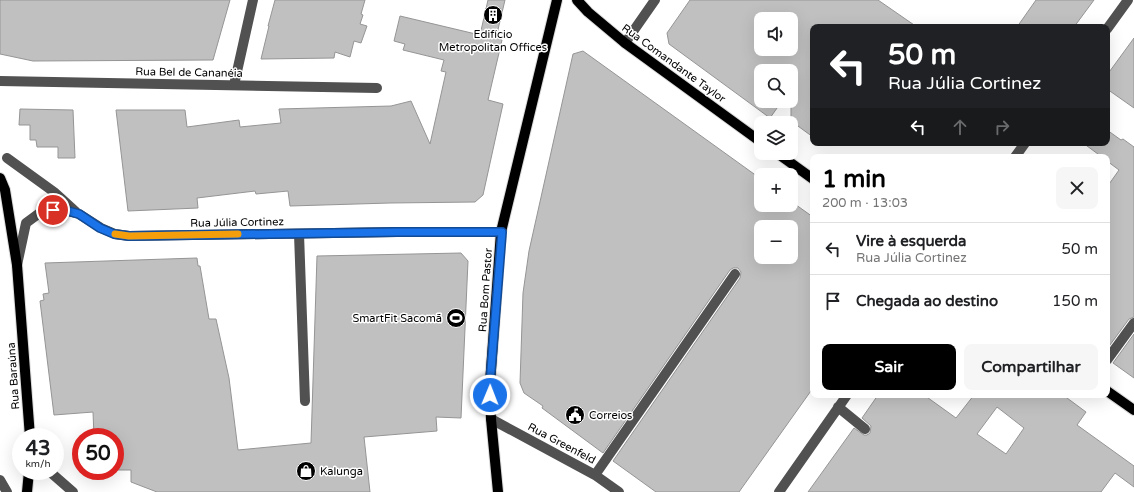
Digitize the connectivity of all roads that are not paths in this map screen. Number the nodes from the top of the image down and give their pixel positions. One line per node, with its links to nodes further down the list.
1 (253, 0): 9 (street)
2 (558, 0): 17 (main road, Rua Bom Pastor)
3 (577, 0): 7 (main road, Rua Comandante Taylor)
4 (655, 0): 7 (street)
5 (1128, 0): 6 (street)
6 (1110, 25)
7 (624, 43): 11 (main road, Rua Comandante Taylor)
8 (0, 81): 9 (street, Rua Bel de Cananéia)
9 (234, 85): 10 (street, Rua Bel de Cananéia)
10 (378, 88)
11 (754, 137)
12 (7, 158): 16 (street)
13 (787, 160): 14 (main road)
14 (810, 177)
15 (0, 178): 19 (main road, Rua Baraúna)
16 (79, 214): 18 (street, Rua Júlia Cortinez); 19 (street, Rua Júlia Cortinez)
17 (502, 232): 18 (street, Rua Júlia Cortinez); 28 (main road, Rua Bom Pastor)
18 (299, 234): 25 (street)
19 (17, 265): 29 (main road, Rua Baraúna)
20 (735, 274): 31 (street)
21 (1134, 323): 22 (street)
22 (1110, 356)
23 (1110, 393): 27 (main road)
24 (845, 398): 26 (street)
25 (305, 401)
26 (838, 407): 30 (street); 40 (street)
27 (1134, 410)
28 (491, 419): 31 (street, Rua Greenfeld); 38 (main road, Rua Bom Pastor)
29 (29, 428)
30 (865, 429)
31 (596, 475): 39 (street, Rua Greenfeld)
32 (0, 480): 35 (street)
33 (28, 480): 36 (main road)
34 (59, 480): 37 (street)
35 (7, 492)
36 (27, 492)
37 (73, 492)
38 (498, 492)
39 (619, 492)
40 (779, 492)

